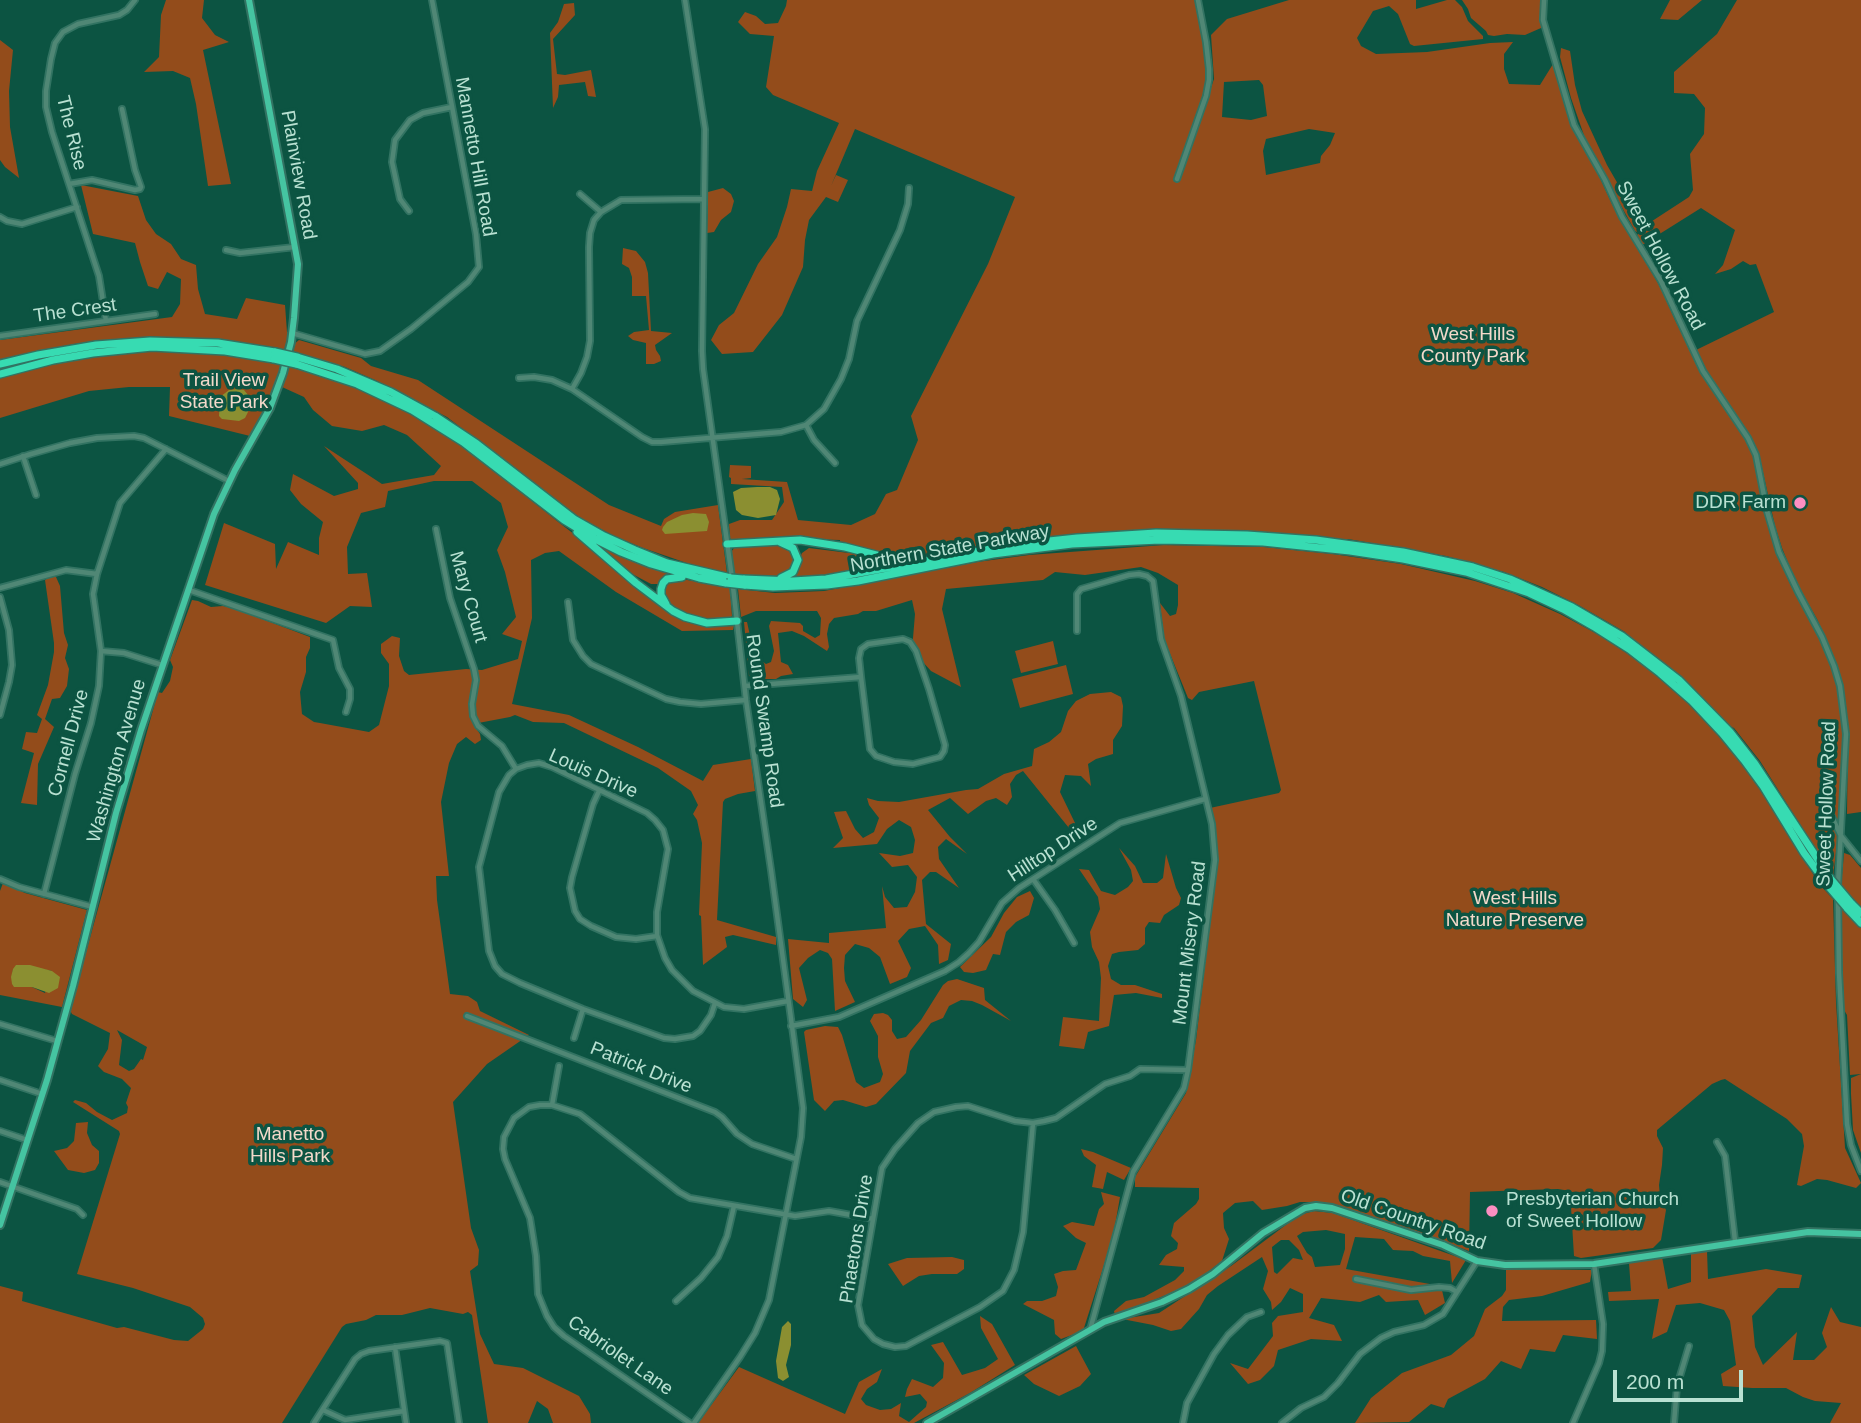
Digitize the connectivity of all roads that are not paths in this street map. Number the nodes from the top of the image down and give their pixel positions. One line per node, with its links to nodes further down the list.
1 (135, 0): 10 (street, The Rise)
2 (249, 0): 18 (main road, Plainview Road)
3 (432, 0): 7 (street, Mannetto Hill Road)
4 (685, 0): 13 (street, Round Swamp Road)
5 (1198, 0): 9 (street)
6 (1544, 0): 68 (street, Sweet Hollow Road)
7 (452, 107): 15 (street); 22 (street, Mannetto Hill Road)
8 (122, 109): 10 (street)
9 (1177, 180)
10 (69, 184): 14 (street, The Rise)
11 (909, 188): 31 (street)
12 (580, 194): 16 (street)
13 (704, 199): 16 (street); 32 (street, Round Swamp Road)
14 (77, 207): 17 (street); 21 (street, The Rise)
15 (409, 211)
16 (601, 212): 30 (street)
17 (0, 217)
18 (296, 247): 19 (street); 22 (main road, Plainview Road)
19 (226, 250)
20 (155, 314): 21 (street, The Crest)
21 (106, 321): 23 (street, The Crest)
22 (292, 333): 25 (main road, Plainview Road)
23 (0, 336)
24 (274, 355): 26 (highway, Northern State Parkway, bridge); 27 (highway, Northern State Parkway); 28 (highway, Northern State Parkway)
25 (287, 357): 37 (main road, Washington Avenue)
26 (296, 361): 39 (highway, Northern State Parkway); 48 (highway, Northern State Parkway)
27 (0, 364)
28 (0, 374)
29 (519, 378): 30 (street)
30 (572, 389): 32 (street)
31 (806, 425): 32 (street); 35 (street)
32 (712, 438): 42 (street, Round Swamp Road)
33 (166, 449): 34 (street); 37 (street); 46 (street, Cornell Drive)
34 (23, 456): 36 (street); 38 (street)
35 (835, 463)
36 (0, 464)
37 (229, 481): 52 (main road, Washington Avenue)
38 (36, 495)
39 (564, 520): 47 (highway, Northern State Parkway); 55 (highway)
40 (436, 530): 64 (street, Mary Court)
41 (769, 541): 42 (highway); 43 (highway); 45 (highway)
42 (727, 544): 55 (street, Round Swamp Road)
43 (829, 544): 44 (highway); 45 (highway)
44 (960, 553): 49 (highway, Northern State Parkway); 73 (highway, Northern State Parkway, bridge)
45 (798, 560): 49 (highway)
46 (97, 574): 51 (street); 57 (street, Cornell Drive)
47 (699, 578): 48 (highway, Northern State Parkway); 55 (highway)
48 (724, 580): 50 (highway, Northern State Parkway, bridge)
49 (753, 580): 50 (highway, Northern State Parkway)
50 (743, 582): 73 (highway, Northern State Parkway, bridge)
51 (0, 587)
52 (189, 590): 58 (main road, Washington Avenue); 62 (street)
53 (0, 597): 63 (street)
54 (568, 602): 61 (street)
55 (737, 621): 60 (street, Round Swamp Road)
56 (1077, 631): 66 (street, Mount Misery Road)
57 (101, 651): 58 (street); 72 (street, Cornell Drive)
58 (162, 665): 74 (main road, Washington Avenue)
59 (860, 677): 59 (street); 60 (street)
60 (744, 686): 61 (street, Round Swamp Road)
61 (746, 700): 79 (street, Round Swamp Road)
62 (346, 712)
63 (0, 715)
64 (516, 769): 65 (street, Louis Drive); 81 (street)
65 (599, 791): 77 (street, Louis Drive); 77 (street)
66 (1205, 799): 71 (street, Hilltop Drive); 88 (street, Mount Misery Road)
67 (1824, 800): 68 (street)
68 (1841, 836): 69 (street); 97 (street, Sweet Hollow Road)
69 (1861, 861)
70 (0, 879): 72 (street)
71 (1033, 879): 78 (street); 84 (street, Hilltop Drive)
72 (44, 894): 74 (street)
73 (1849, 906): 75 (highway, Northern State Parkway); 76 (highway, Northern State Parkway)
74 (93, 907): 86 (main road, Washington Avenue)
75 (1861, 913)
76 (1861, 923)
77 (657, 935): 80 (street, Louis Drive)
78 (1074, 943)
79 (788, 1002): 80 (street, Louis Drive); 84 (street, Round Swamp Road)
80 (715, 1003): 81 (street)
81 (583, 1009): 85 (street, Patrick Drive)
82 (467, 1016): 96 (street, Patrick Drive)
83 (0, 1024): 86 (street)
84 (792, 1026): 96 (street, Round Swamp Road)
85 (574, 1038)
86 (58, 1041): 90 (main road, Washington Avenue)
87 (559, 1066): 91 (street, Patrick Drive)
88 (1188, 1070): 92 (street); 113 (street, Mount Misery Road)
89 (0, 1080): 90 (street)
90 (42, 1094): 94 (main road, Washington Avenue)
91 (552, 1105): 100 (street); 121 (street, Cabriolet Lane)
92 (1033, 1123): 103 (street, Phaetons Drive); 103 (street, Phaetons Drive)
93 (0, 1131): 94 (street)
94 (27, 1140): 99 (main road, Washington Avenue)
95 (1717, 1142): 106 (street)
96 (796, 1159): 102 (street, Round Swamp Road)
97 (1861, 1171)
98 (0, 1182): 99 (street)
99 (12, 1186): 101 (street); 104 (main road, Washington Avenue)
100 (733, 1206): 102 (street); 111 (street)
101 (83, 1215)
102 (785, 1215): 103 (street); 121 (street, Round Swamp Road)
103 (873, 1219)
104 (0, 1225)
105 (1861, 1234): 106 (main road, Old Country Road)
106 (1735, 1241): 108 (main road, Old Country Road)
107 (1477, 1261): 108 (main road, Old Country Road); 110 (street); 113 (main road, Old Country Road)
108 (1594, 1264): 125 (street)
109 (1356, 1279): 110 (street)
110 (1457, 1292): 124 (street)
111 (676, 1301)
112 (1261, 1312): 123 (street)
113 (1090, 1331): 122 (main road, Old Country Road)
114 (1689, 1346): 126 (street)
115 (395, 1347): 116 (street); 117 (street); 120 (street)
116 (323, 1410): 117 (street); 118 (street)
117 (404, 1410): 119 (street)
118 (314, 1423)
119 (406, 1423)
120 (458, 1423)
121 (692, 1423)
122 (927, 1423)
123 (1183, 1423)
124 (1282, 1423)
125 (1573, 1423)
126 (1674, 1423)

